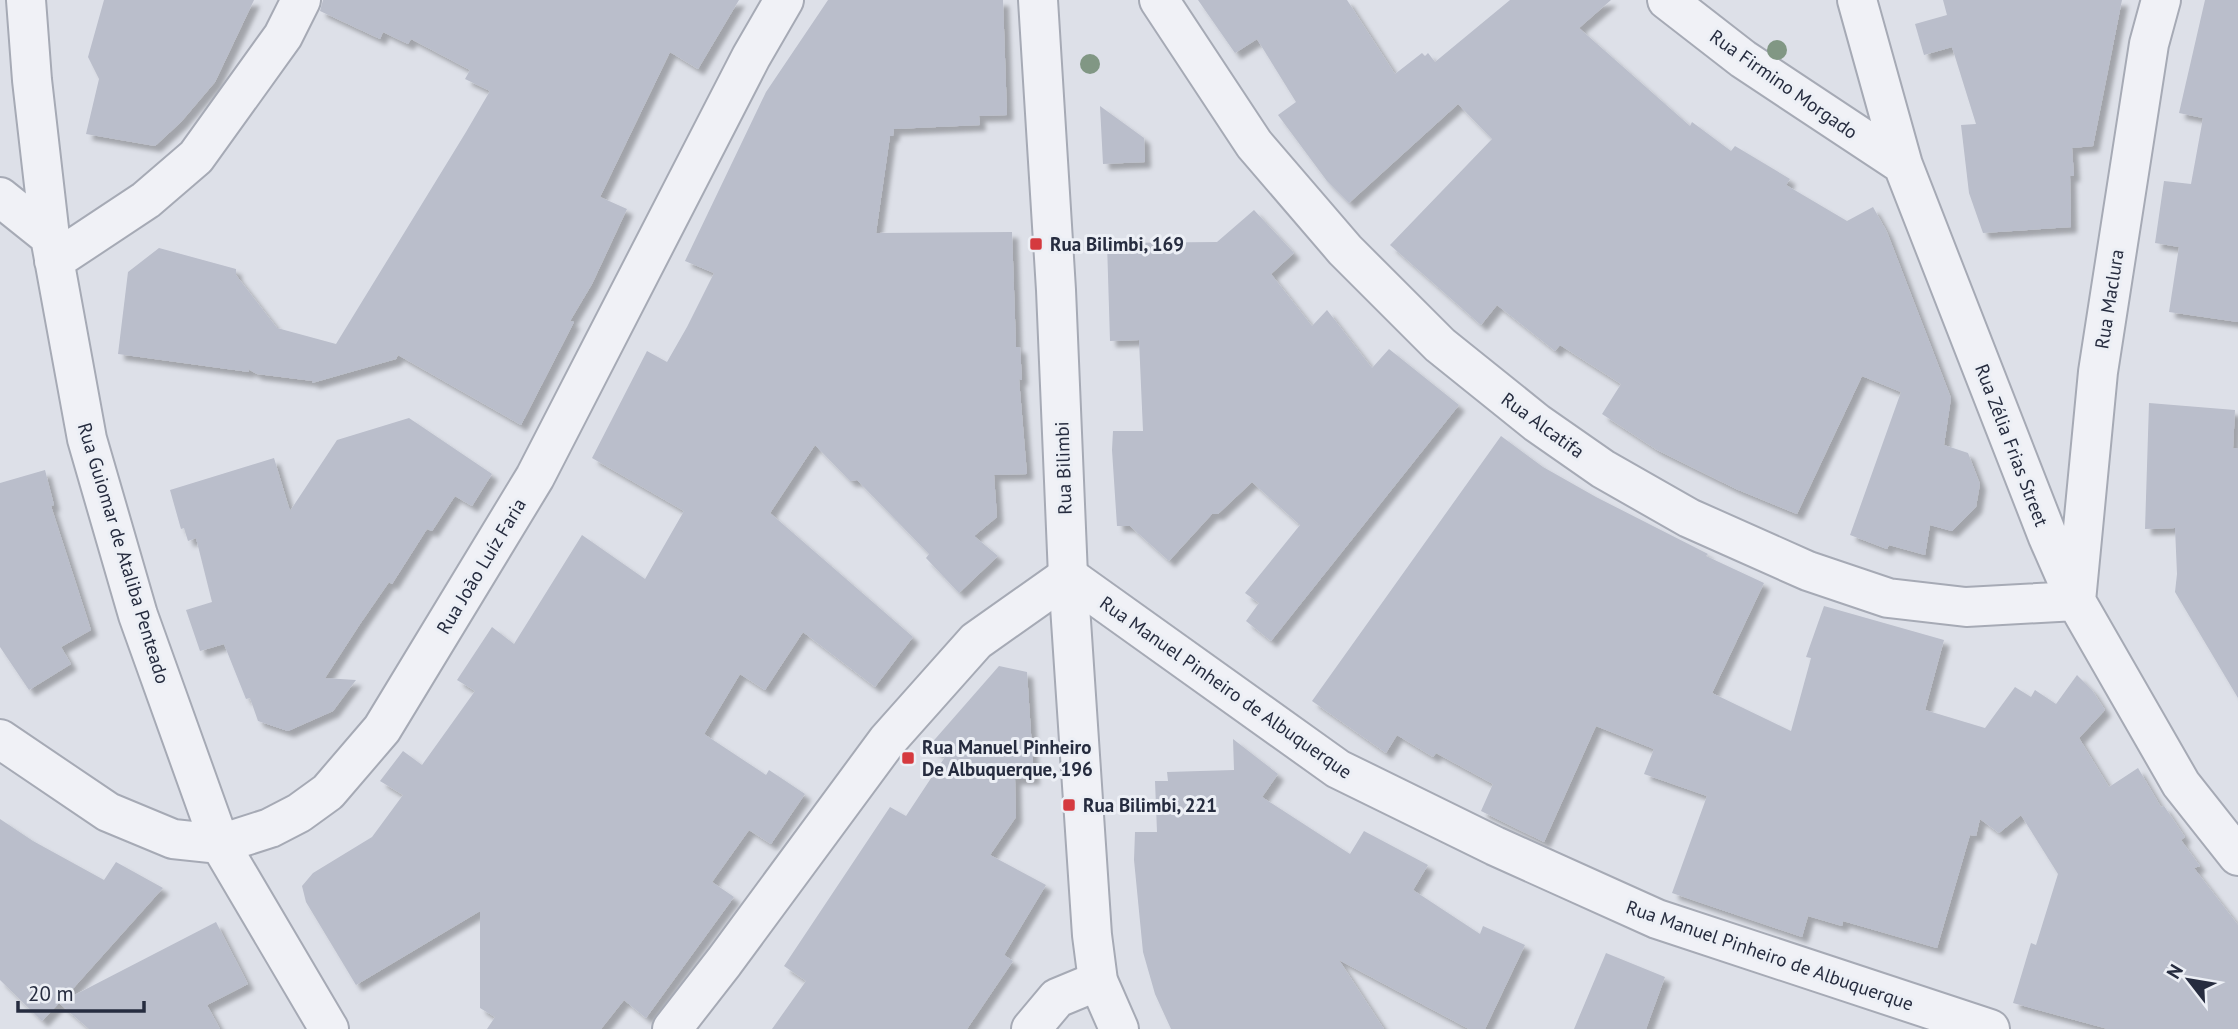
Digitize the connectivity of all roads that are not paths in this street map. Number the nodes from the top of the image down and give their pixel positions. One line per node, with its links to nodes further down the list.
1 (26, 0): 11 (street, Rua Guiomar de Ataliba Penteado)
2 (301, 0): 11 (street)
3 (784, 0): 15 (street, Rua João Luíz Faria)
4 (1038, 0): 12 (street, Rua Bilimbi)
5 (1159, 0): 13 (street, Rua Alcatifa)
6 (1667, 0): 9 (street, Rua Firmino Morgado)
7 (1857, 0): 9 (street, Rua Zélia Frias Street)
8 (2161, 0): 13 (street, Rua Maclura)
9 (1903, 165): 13 (street, Rua Zélia Frias Street)
10 (0, 197): 11 (street)
11 (52, 249): 15 (street, Rua Guiomar de Ataliba Penteado)
12 (1068, 576): 17 (street, Rua Bilimbi); 19 (street); 22 (street, Rua Manuel Pinheiro de Albuquerque)
13 (2077, 601): 16 (street, Rua Zélia Frias Street)
14 (0, 739): 15 (street, Rua João Luíz Faria)
15 (220, 844): 18 (street, Rua Guiomar de Ataliba Penteado)
16 (2238, 856)
17 (1098, 981): 20 (street); 21 (street, Rua Bilimbi)
18 (329, 1029)
19 (672, 1029)
20 (1031, 1029)
21 (1119, 1029)
22 (1990, 1029)

